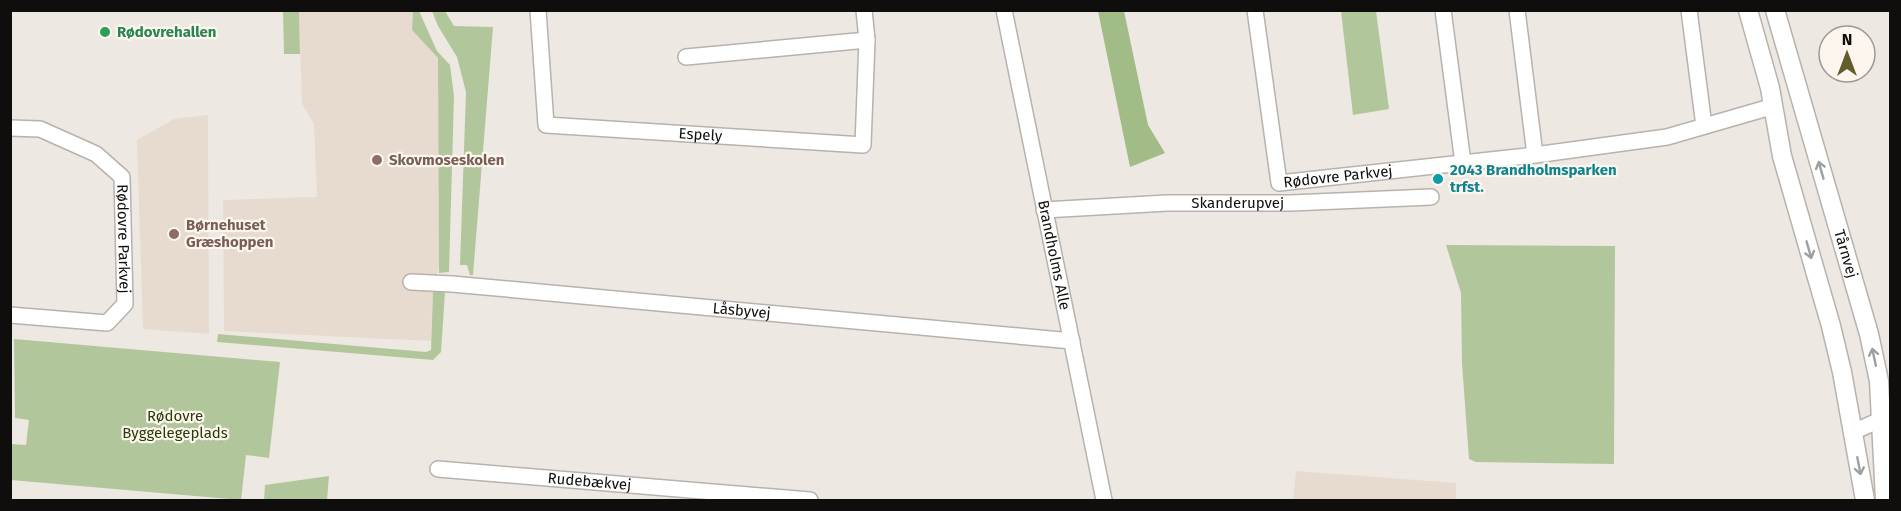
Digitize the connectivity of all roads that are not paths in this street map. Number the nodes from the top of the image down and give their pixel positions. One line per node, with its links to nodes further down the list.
1 (538, 10): 10 (street, Espely)
2 (864, 10): 10 (street, Espely)
3 (1004, 10): 18 (street, Brandholms Alle)
4 (1255, 10): 16 (street, Rødovre Parkvej)
5 (1443, 10): 16 (street)
6 (1517, 10): 15 (street)
7 (1689, 10): 13 (street)
8 (1748, 10): 12 (street)
9 (1775, 10): 22 (street, Tårnvej, one-way to 9)
10 (867, 40): 11 (street)
11 (686, 57)
12 (1774, 106): 13 (street, Rødovre Parkvej); 24 (street, one-way to 24)
13 (1704, 126): 15 (street, Rødovre Parkvej)
14 (10, 128): 20 (street, Rødovre Parkvej)
15 (1535, 154): 16 (street, Rødovre Parkvej)
16 (1463, 163)
17 (1431, 198): 18 (street, Skanderupvej)
18 (1044, 210): 21 (street, Brandholms Alle)
19 (411, 282): 21 (street, Låsbyvej)
20 (10, 315)
21 (1072, 341): 27 (street, Brandholms Alle)
22 (1885, 392): 23 (street, Tårnvej)
23 (1886, 427): 24 (street); 29 (street, Tårnvej)
24 (1853, 432): 28 (street, one-way to 28)
25 (438, 469): 26 (street, Rudebækvej)
26 (810, 501)
27 (1104, 501)
28 (1865, 501)
29 (1885, 501)

